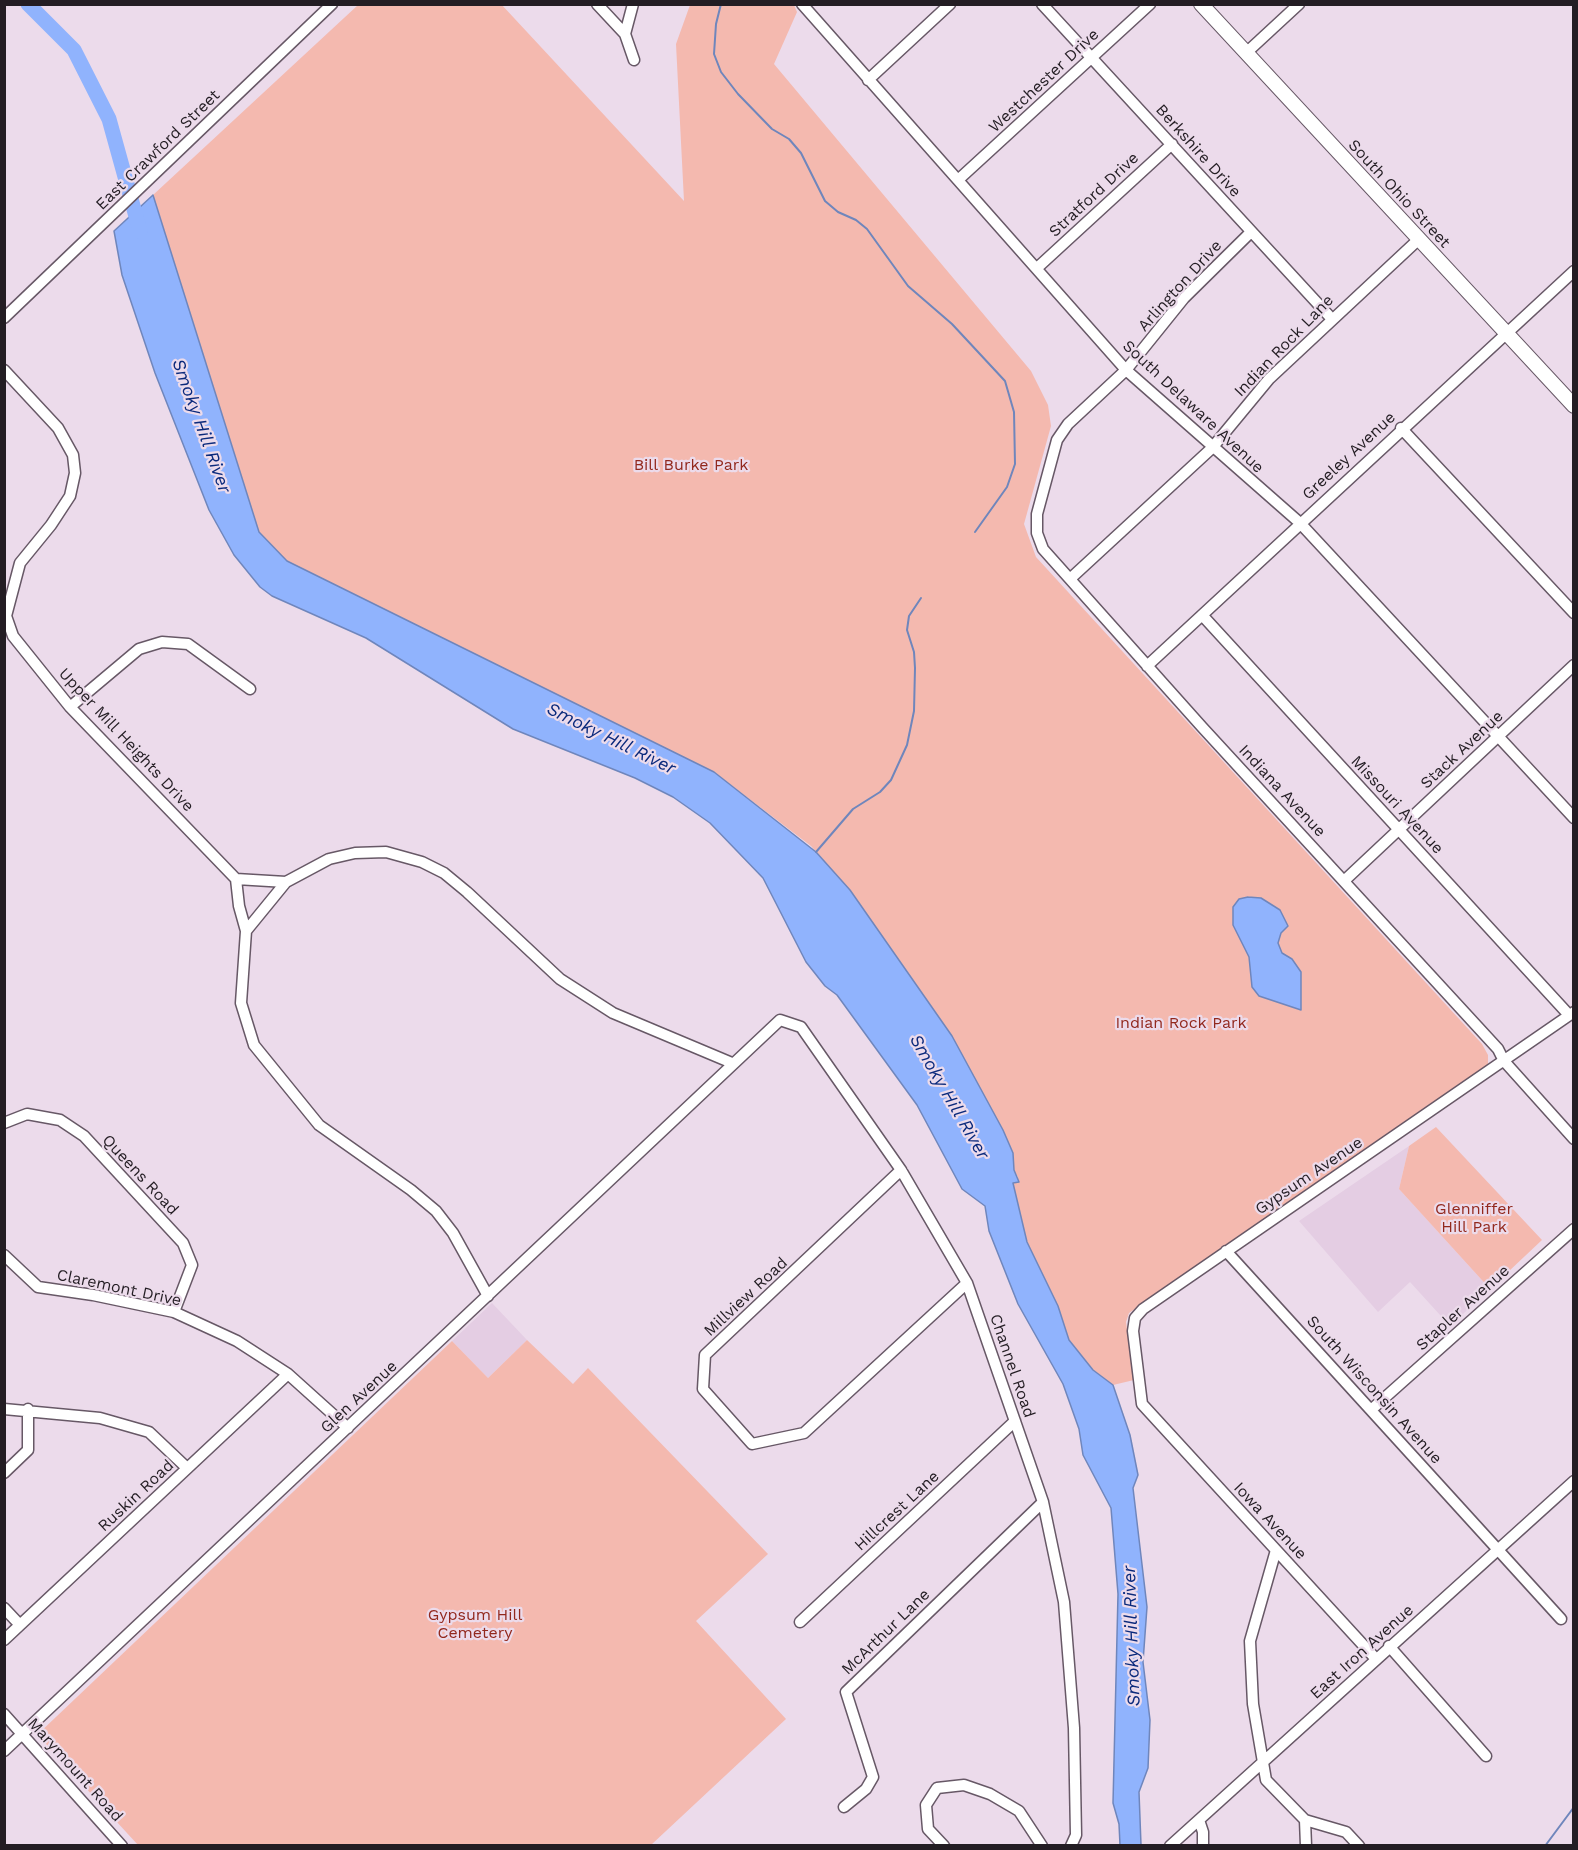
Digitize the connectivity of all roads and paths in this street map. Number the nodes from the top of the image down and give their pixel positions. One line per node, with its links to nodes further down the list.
1 (332, 4): 21 (street, East Crawford Street)
2 (597, 4): 10 (street)
3 (633, 4): 10 (street)
4 (950, 4): 14 (street)
5 (1042, 4): 12 (street, Berkshire Drive)
6 (1150, 4): 12 (street, Westchester Drive)
7 (1201, 4): 11 (main road, South Ohio Street)
8 (1299, 4): 11 (street)
9 (803, 6): 14 (street, South Delaware Avenue)
10 (625, 34): 13 (street)
11 (1246, 53): 18 (main road, South Ohio Street)
12 (1091, 57): 15 (street, Berkshire Drive); 16 (street, Westchester Drive)
13 (634, 60)
14 (868, 80): 16 (street, South Delaware Avenue)
15 (1172, 144): 17 (street, Berkshire Drive); 19 (street, Stratford Drive)
16 (958, 180): 19 (street, South Delaware Avenue)
17 (1251, 232): 22 (street, Berkshire Drive); 25 (street, Arlington Drive)
18 (1419, 239): 22 (street, Indian Rock Lane); 23 (main road, South Ohio Street)
19 (1037, 268): 25 (street, South Delaware Avenue)
20 (1574, 271): 23 (street, Greeley Avenue)
21 (4, 318)
22 (1331, 318): 29 (street, Indian Rock Lane)
23 (1506, 332): 26 (main road, South Ohio Street); 27 (street, Greeley Avenue)
24 (4, 370): 37 (street, Upper Mill Heights Drive)
25 (1126, 370): 28 (street, Arlington Drive); 29 (street, South Delaware Avenue)
26 (1574, 406)
27 (1401, 428): 30 (street, Greeley Avenue); 32 (street)
28 (1057, 440): 31 (street, Indiana Avenue)
29 (1212, 448): 30 (street, South Delaware Avenue); 31 (street, Indian Rock Lane)
30 (1300, 523): 33 (street, Greeley Avenue); 38 (street, South Delaware Avenue)
31 (1071, 578): 35 (street, Indiana Avenue)
32 (1574, 613)
33 (1202, 615): 35 (street, Greeley Avenue); 40 (street, Missouri Avenue)
34 (1574, 665): 38 (street, Stack Avenue)
35 (1147, 666): 42 (street, Indiana Avenue)
36 (250, 689): 37 (street)
37 (70, 707): 41 (street, Upper Mill Heights Drive)
38 (1499, 737): 39 (street, South Delaware Avenue); 40 (street, Stack Avenue)
39 (1574, 818)
40 (1399, 830): 42 (street, Stack Avenue); 45 (street, Missouri Avenue)
41 (236, 879): 43 (street); 44 (street)
42 (1345, 880): 46 (street, Indiana Avenue)
43 (286, 882): 44 (street); 47 (street)
44 (246, 931): 55 (street)
45 (1571, 1014): 46 (street, Gypsum Avenue)
46 (1504, 1061): 49 (street, Indiana Avenue); 52 (street, Gypsum Avenue)
47 (732, 1063): 50 (street, Channel Road); 55 (street, Glen Avenue)
48 (4, 1124): 56 (street, Queens Road)
49 (1574, 1139)
50 (901, 1170): 54 (street, Channel Road); 54 (street, Millview Road)
51 (1574, 1229): 61 (street, Stapler Avenue)
52 (1226, 1251): 58 (street, Gypsum Avenue); 61 (street, South Wisconsin Avenue)
53 (4, 1255): 56 (street, Claremont Drive)
54 (967, 1283): 62 (street, Channel Road)
55 (488, 1296): 63 (street, Glen Avenue)
56 (174, 1312): 57 (street, Claremont Drive)
57 (288, 1374): 63 (street, Claremont Drive); 64 (street, Ruskin Road)
58 (1142, 1404): 69 (street, Iowa Avenue)
59 (4, 1409): 60 (street)
60 (28, 1409): 64 (street); 65 (street)
61 (1372, 1409): 68 (street, South Wisconsin Avenue)
62 (1015, 1421): 67 (street, Channel Road); 72 (street, Hillcrest Lane)
63 (348, 1428): 78 (street, Glen Avenue)
64 (187, 1468): 73 (street, Ruskin Road)
65 (4, 1473)
66 (1574, 1480): 68 (street, East Iron Avenue)
67 (1043, 1502): 82 (street, McArthur Lane); 89 (street, Channel Road)
68 (1498, 1549): 71 (street, South Wisconsin Avenue); 75 (street, East Iron Avenue)
69 (1276, 1550): 76 (street, Iowa Avenue); 81 (street)
70 (4, 1608): 73 (street)
71 (1561, 1619)
72 (800, 1622)
73 (20, 1625): 74 (street, Ruskin Road)
74 (4, 1640)
75 (1389, 1646): 76 (street, East Iron Avenue); 80 (street)
76 (1376, 1659): 81 (street, East Iron Avenue)
77 (4, 1714): 78 (street, Marymount Road)
78 (23, 1734): 79 (street, Glen Avenue); 86 (street, Marymount Road)
79 (4, 1751)
80 (1486, 1756)
81 (1263, 1762): 83 (street, East Iron Avenue); 84 (street)
82 (844, 1807)
83 (1198, 1820): 85 (street, East Iron Avenue); 90 (street)
84 (1305, 1820): 91 (street); 92 (street)
85 (1173, 1843)
86 (122, 1845)
87 (945, 1845): 88 (street)
88 (1042, 1845)
89 (1071, 1845)
90 (1203, 1845)
91 (1306, 1845)
92 (1359, 1845)

